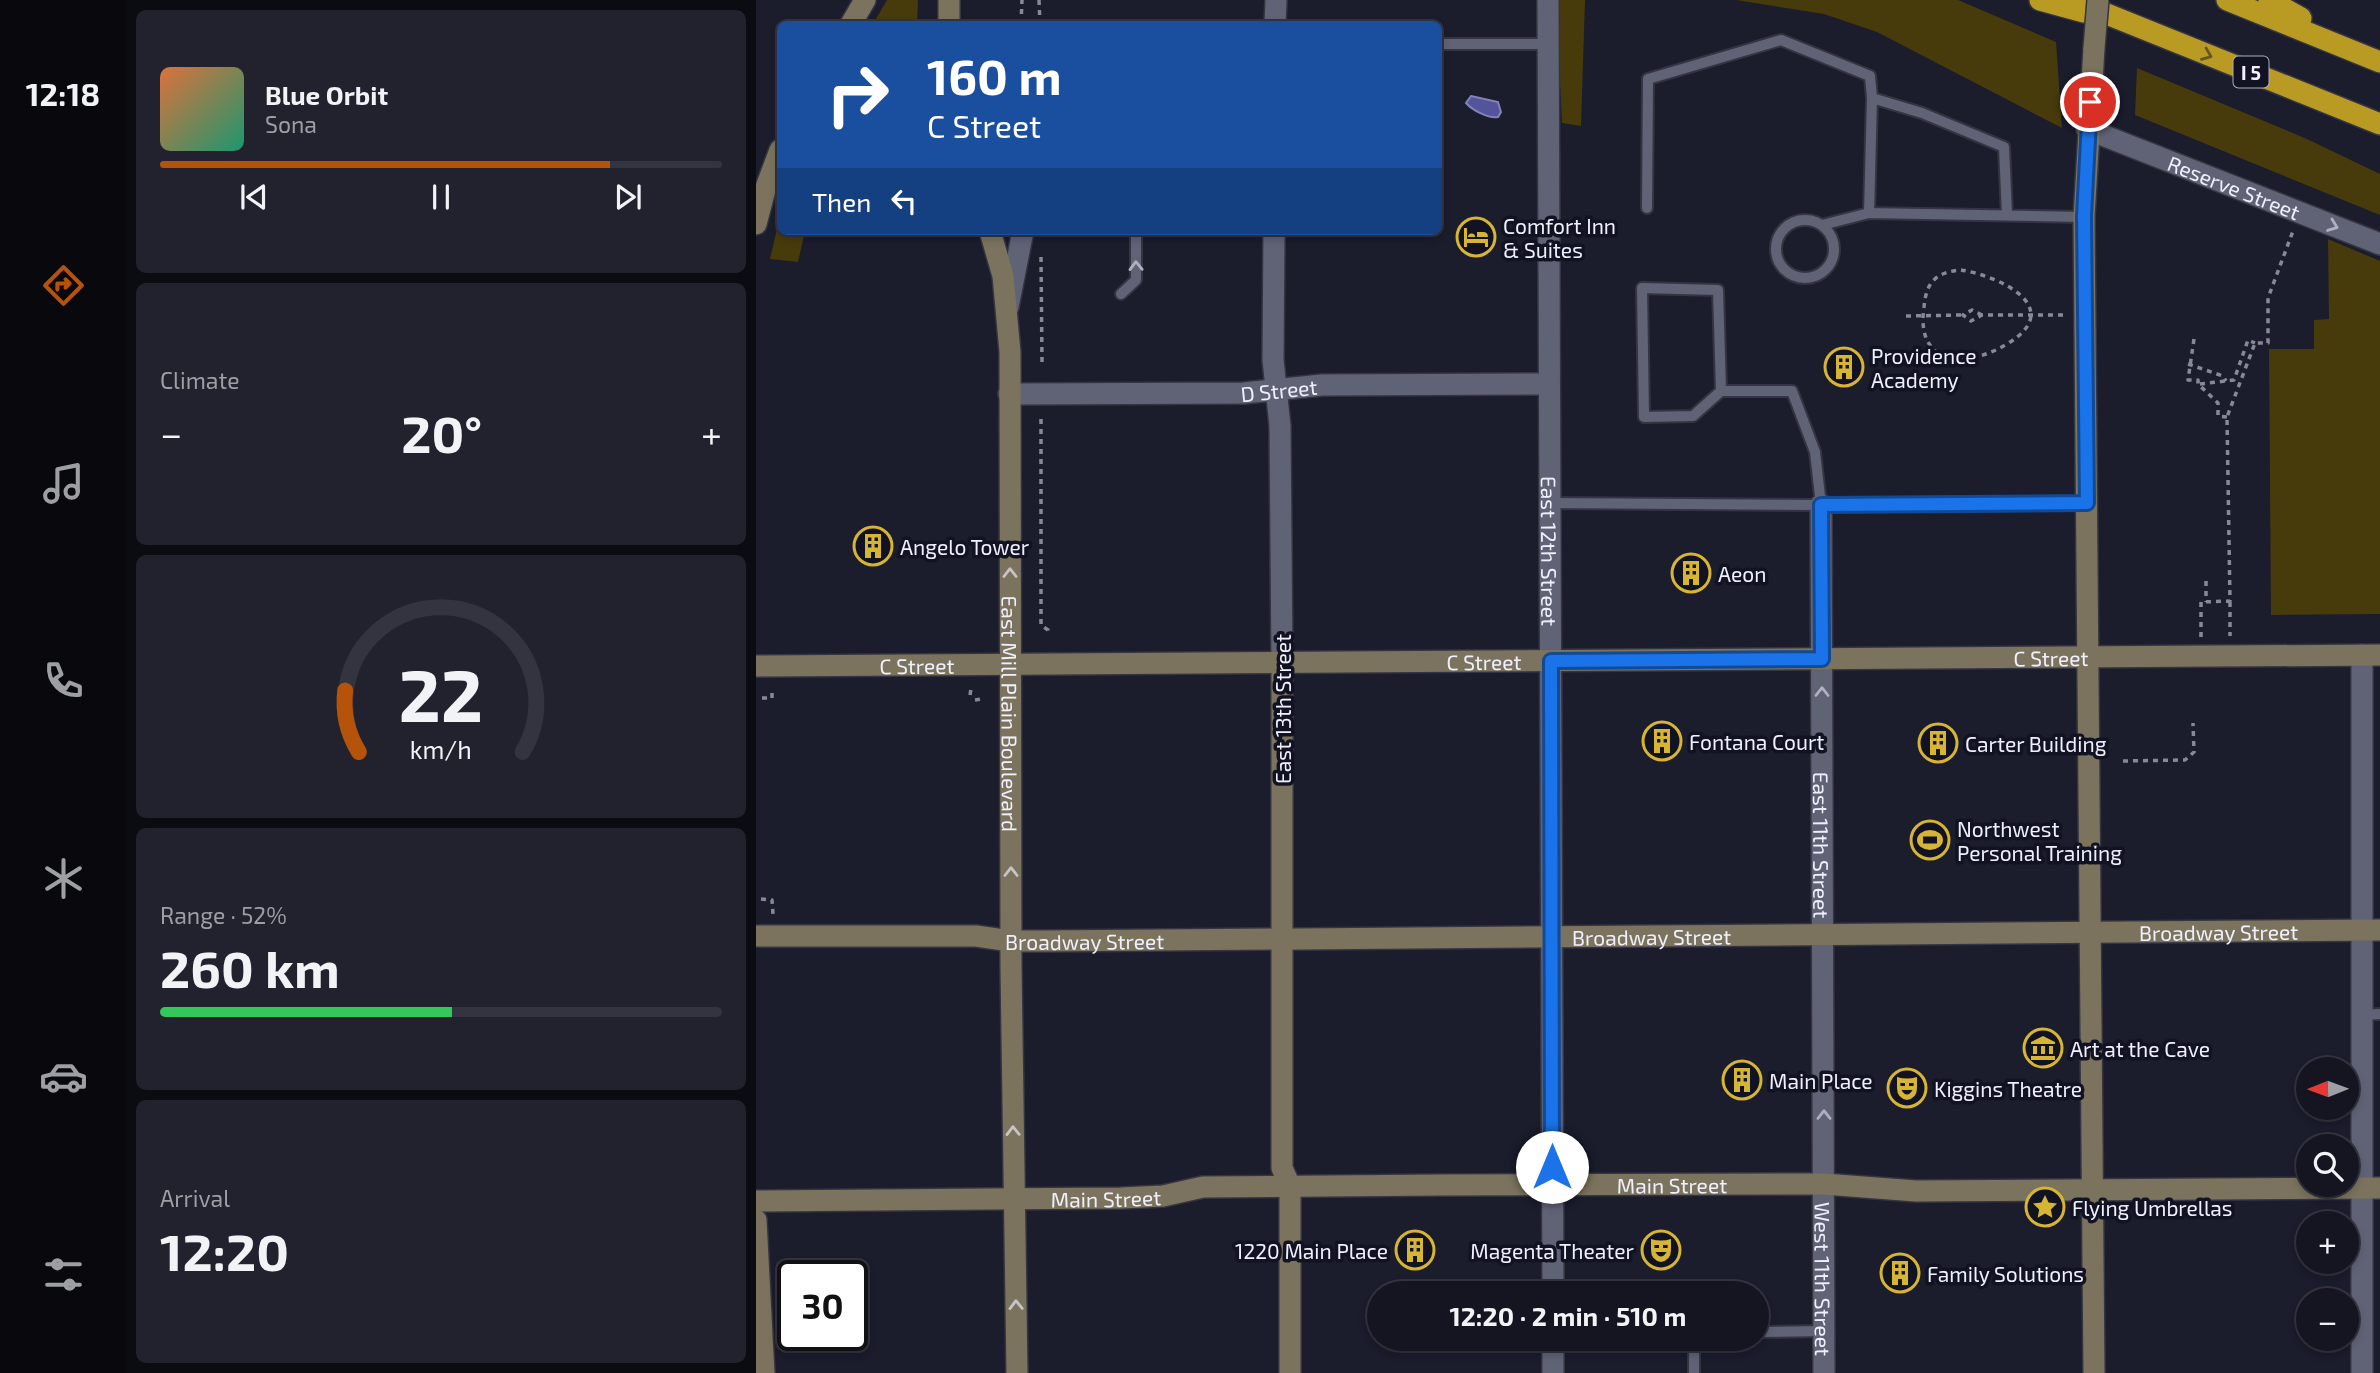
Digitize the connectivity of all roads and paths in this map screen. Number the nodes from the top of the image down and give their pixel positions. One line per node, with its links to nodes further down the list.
1 (865, 0): 12 (street)
2 (949, 0): 13 (street)
3 (1022, 0): 14 (path)
4 (1039, 0): 15 (path)
5 (1276, 0): 16 (street)
6 (1548, 0): 19 (street, East 12th Street)
7 (2040, 0): 17 (highway)
8 (2071, 0): 17 (highway, I 5)
9 (2098, 0): 23 (street, bridge)
10 (2227, 0): 20 (highway)
11 (2269, 0): 20 (highway)
12 (853, 21)
13 (949, 21)
14 (1021, 21)
15 (1040, 21)
16 (1276, 21)
17 (2144, 29): 22 (highway, I 5, one-way to 22)
18 (1442, 44): 19 (lane)
19 (1548, 44): 51 (street, East 12th Street)
20 (2380, 61)
21 (1872, 98): 25 (lane); 27 (lane); 28 (lane)
22 (2380, 126)
23 (2087, 129): 26 (street, Reserve Street); 29 (street)
24 (777, 158): 30 (street)
25 (1647, 208)
26 (2299, 212): 37 (street, Reserve Street, one-way to 37); 47 (path)
27 (1869, 213): 28 (lane); 31 (lane)
28 (2007, 215): 29 (lane)
29 (2084, 216): 45 (street)
30 (756, 224)
31 (1822, 225): 31 (lane)
32 (991, 235): 39 (street, East Mill Plain Boulevard)
33 (1022, 235): 39 (street)
34 (1136, 235): 38 (lane, one-way to 34)
35 (1274, 235): 53 (street, East 13th Street)
36 (1041, 244): 48 (path)
37 (2380, 244)
38 (1121, 294)
39 (1008, 309): 55 (street, East Mill Plain Boulevard)
40 (2033, 314): 41 (path); 41 (path); 43 (path); 45 (path)
41 (1922, 315): 42 (path); 44 (path)
42 (1962, 315): 43 (path); 43 (path)
43 (1982, 315)
44 (1906, 316)
45 (2086, 319): 59 (street)
46 (2194, 340): 49 (path)
47 (2255, 343): 50 (path); 56 (path)
48 (1042, 363)
49 (2188, 364): 50 (path); 52 (path)
50 (2226, 381): 52 (path)
51 (1549, 384): 53 (street, D Street); 58 (street, East 12th Street)
52 (2198, 384): 56 (path)
53 (1276, 390): 55 (street, D Street); 71 (street, East 13th Street)
54 (1721, 391): 54 (lane); 60 (lane)
55 (1009, 394): 73 (street, East Mill Plain Boulevard, one-way to 55)
56 (2227, 416): 62 (path)
57 (1041, 419): 65 (path)
58 (1550, 503): 60 (lane); 70 (street, East 12th Street)
59 (2087, 503): 60 (lane); 68 (street)
60 (1821, 505): 69 (street, East 11th Street)
61 (2206, 581): 63 (path)
62 (2230, 601): 63 (path); 64 (path)
63 (2206, 602): 67 (path)
64 (2230, 626)
65 (1048, 635)
66 (2371, 655): 67 (street, C Street); 80 (street)
67 (2201, 656): 68 (street, C Street)
68 (2089, 657): 69 (street, C Street); 81 (street)
69 (1822, 659): 70 (street, C Street); 83 (street, East 11th Street, one-way to 69)
70 (1551, 661): 71 (street, C Street); 82 (street, East 12th Street)
71 (1282, 662): 73 (street, C Street); 85 (street, East 13th Street)
72 (756, 666): 73 (street, C Street)
73 (1011, 666): 86 (street, East Mill Plain Boulevard, one-way to 73)
74 (772, 691): 75 (path)
75 (762, 698)
76 (2193, 723): 77 (path)
77 (2123, 761)
78 (761, 900): 79 (path)
79 (773, 920)
80 (2371, 930): 81 (street, Broadway Street); 87 (street)
81 (2091, 933): 83 (street, Broadway Street); 92 (street)
82 (1551, 935): 83 (street, Broadway Street); 85 (street, Broadway Street); 89 (street, East 12th Street)
83 (1824, 935): 88 (street, East 11th Street, one-way to 83)
84 (756, 936): 86 (street, Broadway Street)
85 (1281, 937): 86 (street, Broadway Street); 90 (street, East 13th Street)
86 (1011, 941): 93 (street, East Mill Plain Boulevard, one-way to 86)
87 (2371, 1014): 91 (street)
88 (1824, 1184): 89 (street, Main Street); 92 (street, Main Street); 97 (street, West 11th Street)
89 (1552, 1185): 90 (street, Main Street); 96 (street, East 12th Street)
90 (1290, 1186): 93 (street, Main Street); 103 (street, East 13th Street)
91 (2371, 1188): 92 (street, Main Street); 108 (street)
92 (2094, 1189): 107 (street)
93 (1014, 1200): 94 (street, Main Street); 102 (street, East Mill Plain Boulevard, one-way to 93)
94 (756, 1201)
95 (756, 1220): 101 (street)
96 (1553, 1281)
97 (1824, 1331): 98 (lane); 106 (street, West 11th Street)
98 (1769, 1332)
99 (1553, 1351): 104 (street)
100 (1695, 1351): 105 (lane)
101 (764, 1373)
102 (1017, 1373)
103 (1290, 1373)
104 (1553, 1373)
105 (1694, 1373)
106 (1824, 1373)
107 (2094, 1373)
108 (2362, 1373)

